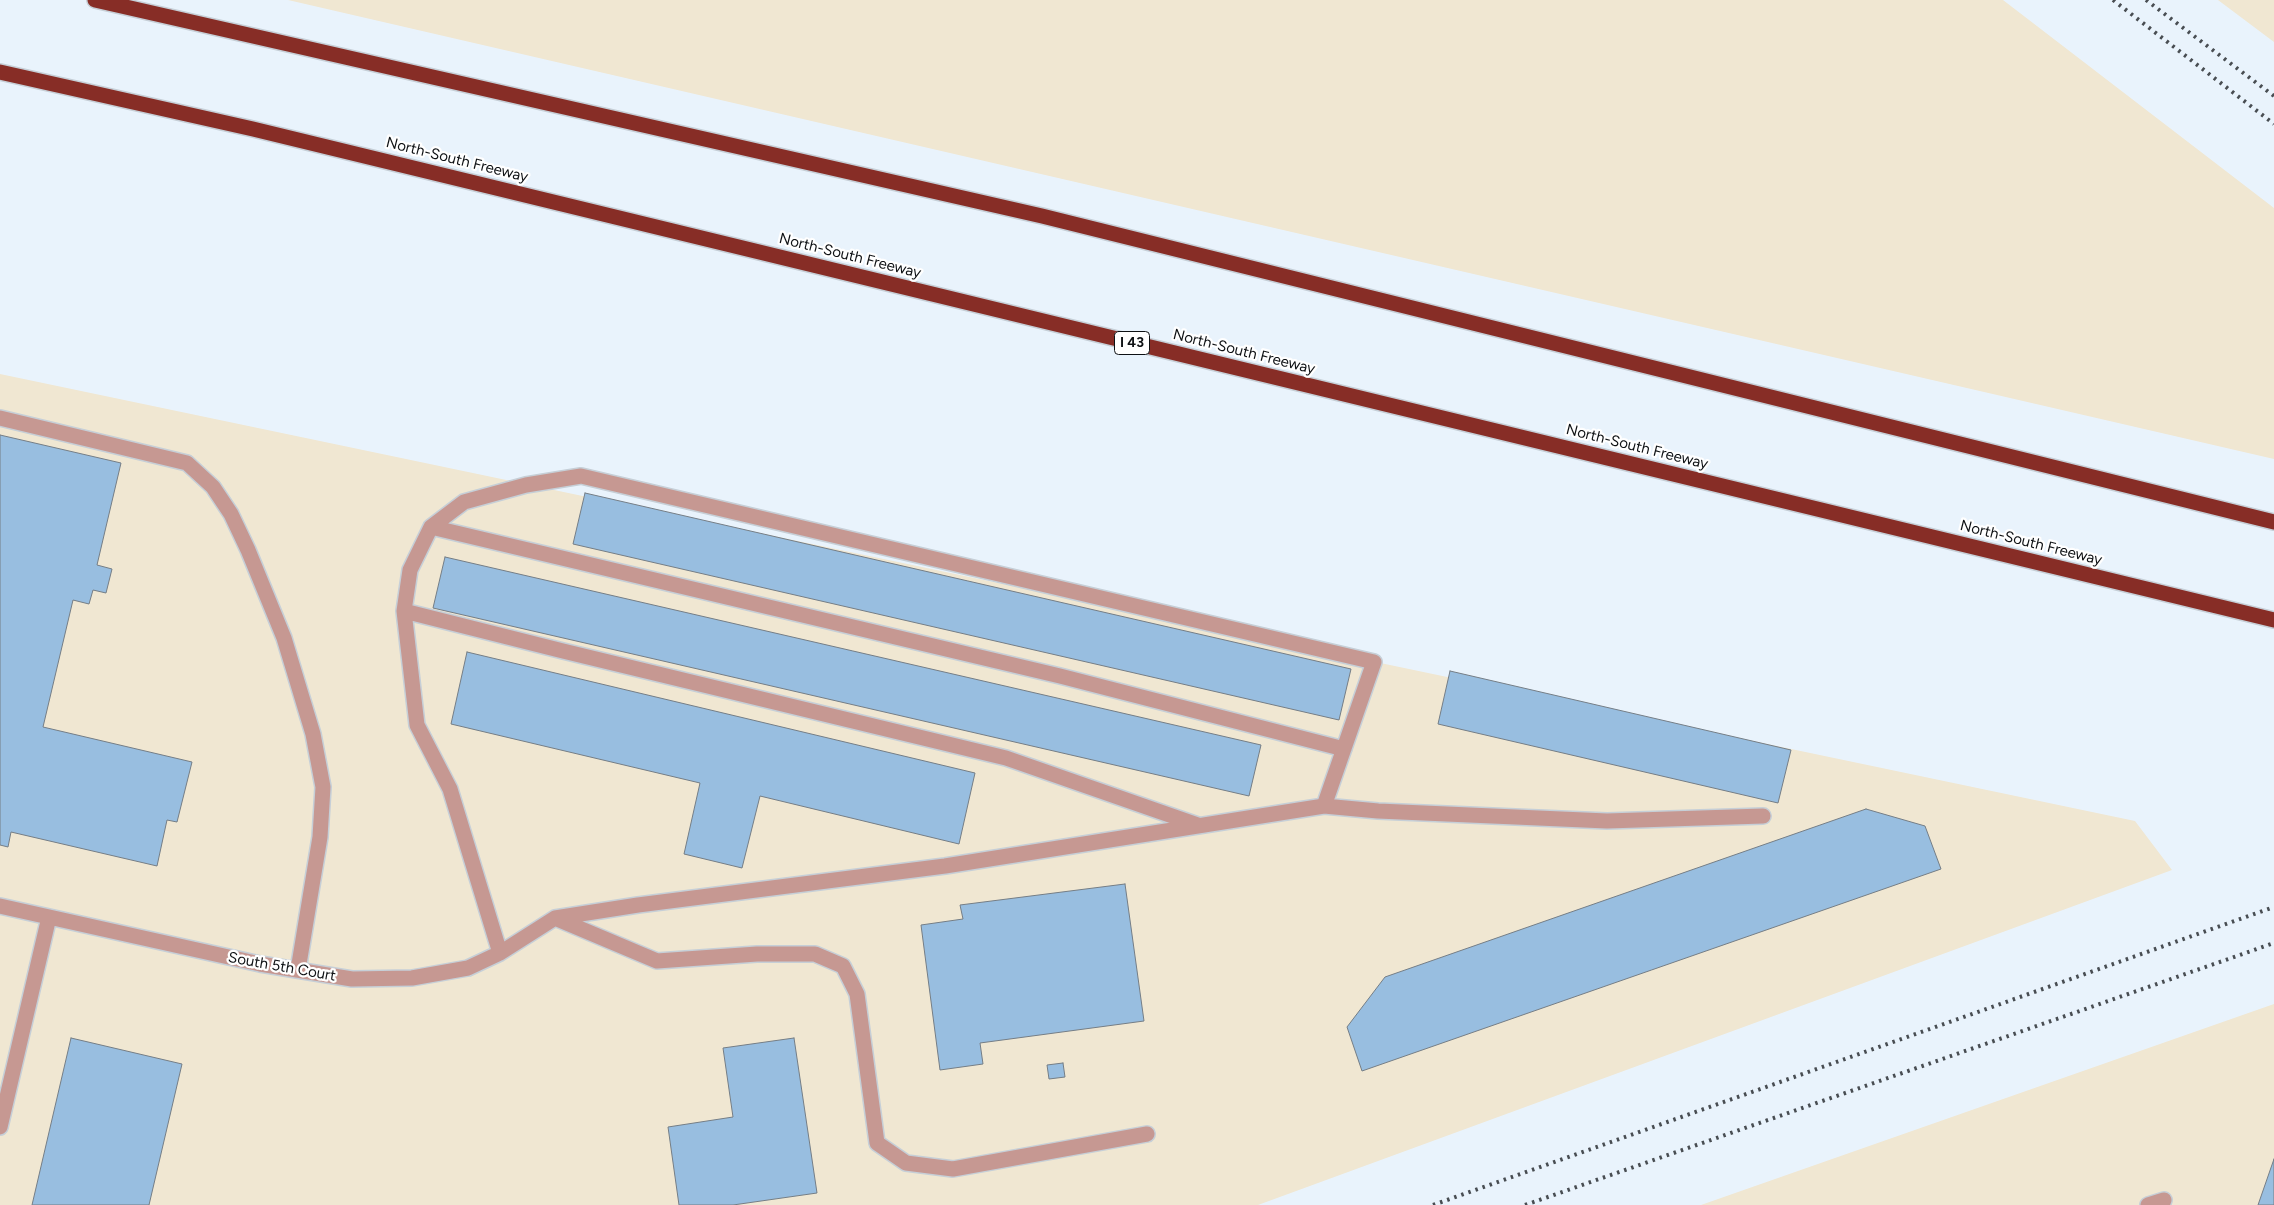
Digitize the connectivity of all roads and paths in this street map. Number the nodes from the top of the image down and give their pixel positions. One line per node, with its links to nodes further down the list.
1 (95, 0): 4 (highway)
2 (0, 72): 7 (highway, North-South Freeway / I 43)
3 (0, 418): 16 (street)
4 (2274, 522)
5 (431, 527): 6 (street); 8 (street); 8 (street)
6 (404, 611): 11 (street); 15 (street)
7 (2269, 618)
8 (1344, 748): 9 (street)
9 (1324, 806): 10 (street); 11 (street)
10 (1763, 816)
11 (1199, 826): 14 (street)
12 (0, 906): 13 (street, South 5th Court)
13 (49, 917): 16 (street, South 5th Court); 17 (street)
14 (555, 918): 15 (street, South 5th Court); 18 (street)
15 (500, 953): 16 (street, South 5th Court)
16 (298, 970)
17 (0, 1127)
18 (1147, 1134)
19 (2148, 1205): 20 (street)
20 (2162, 1205)

